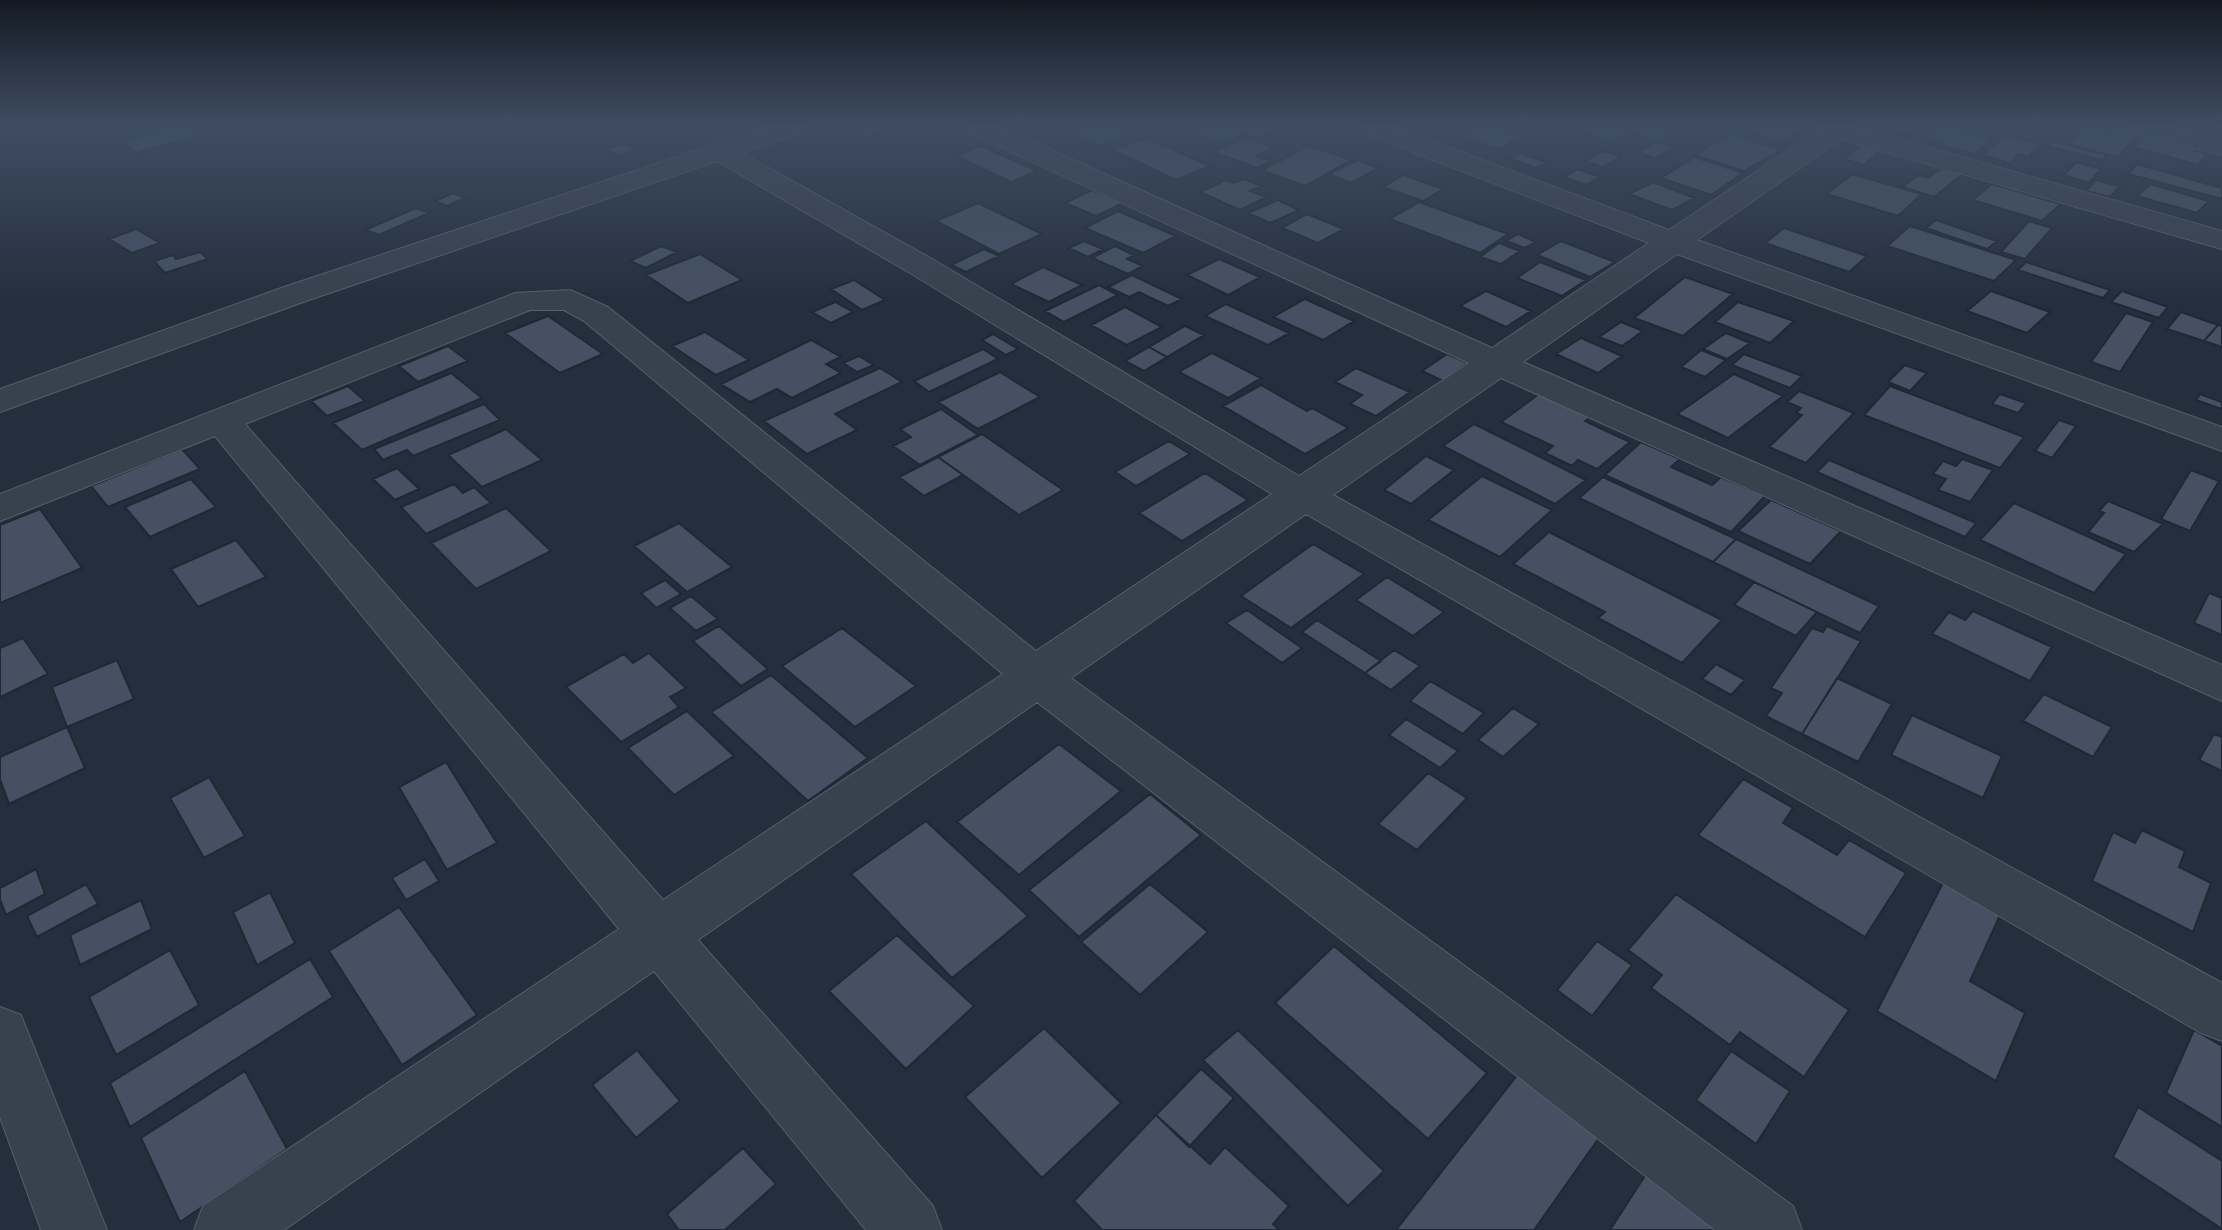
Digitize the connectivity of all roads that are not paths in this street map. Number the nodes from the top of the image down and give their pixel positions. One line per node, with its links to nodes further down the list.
1 (624, 184): 10 (street)
2 (778, 184): 13 (street)
3 (1105, 184): 9 (street)
4 (1523, 184): 8 (street)
5 (1755, 184): 8 (street)
6 (2032, 184): 7 (street)
7 (2222, 240)
8 (1674, 242): 9 (street); 12 (street)
9 (1497, 363): 13 (street); 16 (street)
10 (0, 401)
11 (223, 422): 14 (street); 15 (street); 17 (street)
12 (2222, 440)
13 (1302, 495): 15 (street); 18 (street)
14 (0, 508)
15 (1037, 677): 17 (street); 23 (street)
16 (2222, 684)
17 (659, 934): 21 (street); 22 (street)
18 (2222, 1014)
19 (0, 1035): 20 (street)
20 (74, 1230)
21 (227, 1230)
22 (909, 1230)
23 (1769, 1230)

